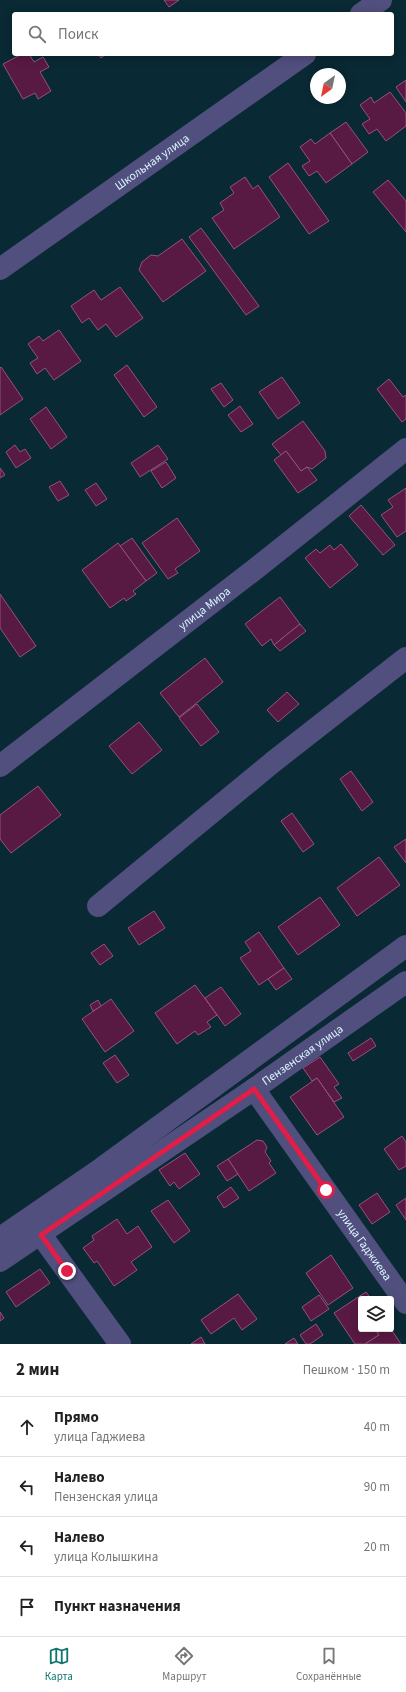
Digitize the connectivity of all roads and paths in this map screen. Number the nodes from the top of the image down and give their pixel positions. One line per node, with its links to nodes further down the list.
1 (381, 0): 2 (street)
2 (364, 12)
3 (302, 56): 4 (street, Школьная улица)
4 (0, 269)
5 (406, 449): 7 (street, улица Мира)
6 (406, 658): 8 (street)
7 (0, 766)
8 (98, 906)
9 (406, 946): 13 (street)
10 (406, 982): 11 (street, Пензенская улица)
11 (254, 1089): 12 (street, Пензенская улица); 15 (street, улица Гаджиева)
12 (41, 1235): 14 (street, Пензенская улица); 16 (street)
13 (0, 1238)
14 (0, 1261)
15 (406, 1303)
16 (120, 1344)

